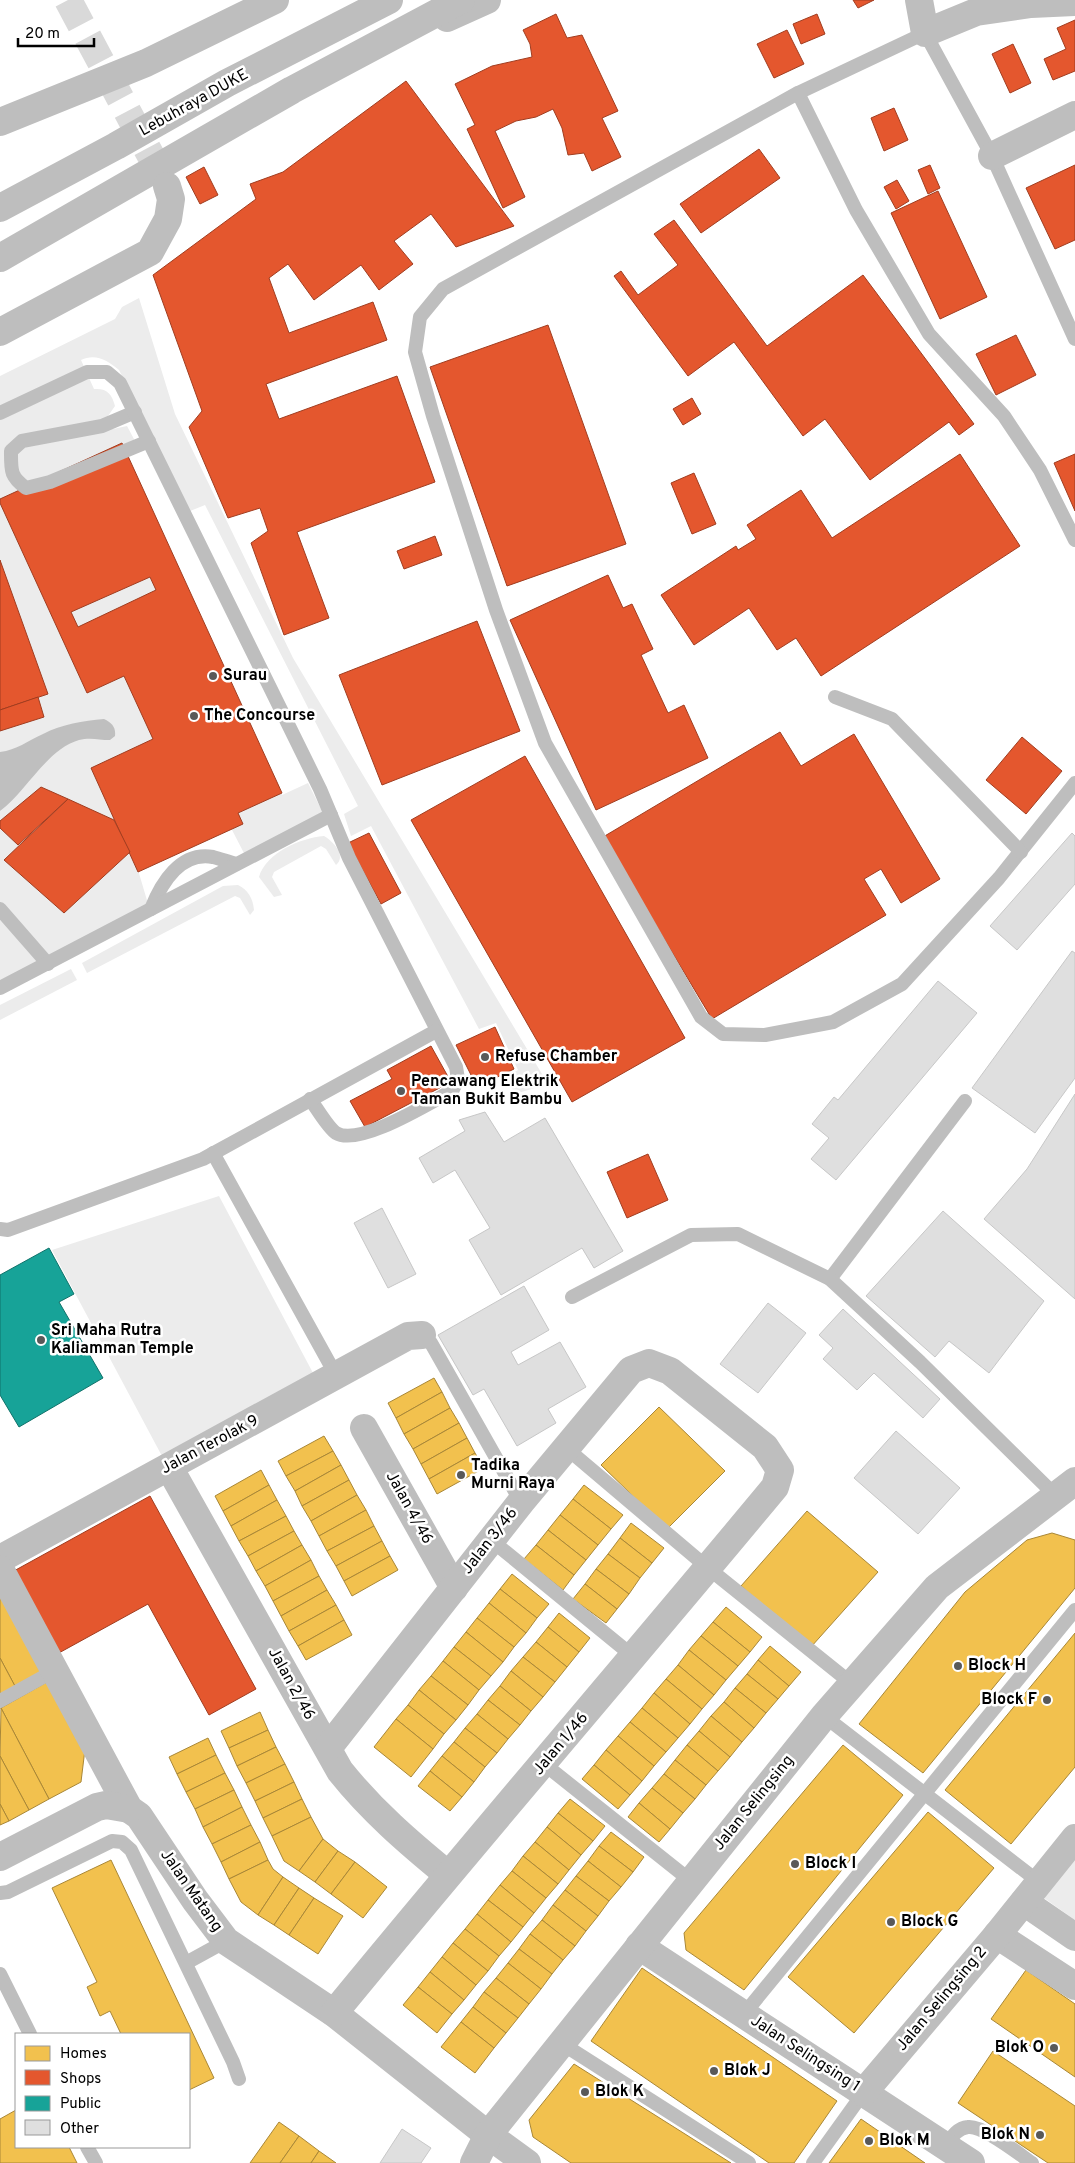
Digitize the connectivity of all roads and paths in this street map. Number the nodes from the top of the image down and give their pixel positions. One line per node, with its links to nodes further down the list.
1 (249, 0): 9 (main road)
2 (275, 0): 9 (main road)
3 (389, 0): 16 (main road, Lebuhraya DUKE)
4 (487, 0): 10 (main road)
5 (919, 0): 8 (main road)
6 (1075, 2): 8 (main road)
7 (452, 4): 10 (main road)
8 (925, 33): 11 (lane); 14 (lane)
9 (146, 63): 13 (main road)
10 (292, 90): 17 (main road)
11 (798, 93): 23 (lane); 27 (lane)
12 (1075, 115): 14 (main road)
13 (0, 122)
14 (992, 156): 19 (lane)
15 (167, 186): 18 (main road)
16 (0, 208)
17 (0, 258)
18 (0, 332)
19 (1075, 339)
20 (134, 412): 21 (lane); 22 (lane); 22 (lane)
21 (0, 413)
22 (149, 441): 26 (lane)
23 (1075, 540)
24 (835, 697): 27 (lane)
25 (1075, 783): 27 (lane)
26 (331, 815): 28 (lane); 33 (lane)
27 (1021, 852)
28 (236, 864): 30 (lane); 30 (lane)
29 (0, 909): 31 (lane)
30 (151, 909): 31 (lane)
31 (48, 964): 32 (lane)
32 (0, 988)
33 (436, 1031): 34 (lane); 34 (lane)
34 (310, 1099): 36 (lane)
35 (965, 1101): 38 (lane)
36 (213, 1153): 37 (lane); 41 (lane)
37 (0, 1229)
38 (830, 1278): 39 (lane); 46 (lane)
39 (572, 1297)
40 (422, 1335): 41 (main road, Jalan Terolak 9); 47 (lane)
41 (337, 1377): 44 (main road, Jalan Terolak 9)
42 (364, 1428): 52 (main road, Jalan 4/46)
43 (565, 1447): 45 (main road, Jalan 3/46); 47 (main road, Jalan 3/46); 50 (lane)
44 (169, 1467): 49 (main road, Jalan Terolak 9); 59 (main road, Jalan 2/46)
45 (780, 1470): 50 (main road, Jalan 1/46)
46 (1069, 1493): 56 (main road, Jalan Selingsing)
47 (521, 1502): 48 (main road, Jalan 3/46)
48 (491, 1540): 52 (main road, Jalan 3/46); 54 (lane)
49 (0, 1559)
50 (708, 1568): 54 (main road, Jalan 1/46); 56 (lane)
51 (0, 1569): 55 (main road, Jalan Matang)
52 (454, 1588): 59 (main road, Jalan 3/46)
53 (1075, 1610): 61 (lane)
54 (634, 1657): 60 (main road, Jalan 1/46)
55 (54, 1671): 57 (lane); 62 (main road, Jalan Matang)
56 (851, 1683): 58 (main road, Jalan Selingsing)
57 (0, 1701)
58 (824, 1716): 61 (lane); 66 (main road, Jalan Selingsing)
59 (328, 1748): 65 (main road, Jalan 2/46)
60 (544, 1764): 65 (main road, Jalan 1/46); 66 (lane)
61 (925, 1793): 67 (lane); 77 (lane)
62 (129, 1808): 64 (main road); 71 (main road, Jalan Matang)
63 (1075, 1838): 67 (main road, Jalan Selingsing 2)
64 (0, 1857)
65 (447, 1874): 76 (main road, Jalan 1/46)
66 (691, 1882): 72 (main road, Jalan Selingsing)
67 (1032, 1892): 69 (main road, Jalan Selingsing 2); 70 (main road)
68 (0, 1893): 73 (lane)
69 (997, 1935): 75 (main road); 81 (main road, Jalan Selingsing 2)
70 (1075, 1937)
71 (226, 1941): 73 (lane); 76 (main road, Jalan Matang)
72 (639, 1946): 77 (main road, Jalan Selingsing 1); 79 (main road, Jalan Selingsing)
73 (186, 1963): 80 (lane)
74 (0, 1974): 78 (lane)
75 (1075, 1986)
76 (334, 2013): 82 (main road, Jalan Matang)
77 (744, 2014): 81 (main road, Jalan Selingsing 1)
78 (30, 2033)
79 (561, 2043): 82 (main road, Jalan Selingsing); 88 (lane)
80 (239, 2079)
81 (864, 2092): 83 (main road, Jalan Selingsing 1); 89 (lane, Jalan Selingsing 2)
82 (488, 2135): 86 (main road, Jalan Selingsing); 87 (main road, Jalan Matang)
83 (946, 2146): 90 (main road, Jalan Selingsing 1); 91 (lane)
84 (88, 2148): 85 (lane)
85 (96, 2163)
86 (474, 2163)
87 (527, 2163)
88 (749, 2163)
89 (812, 2163)
90 (971, 2163)
91 (1032, 2163)

